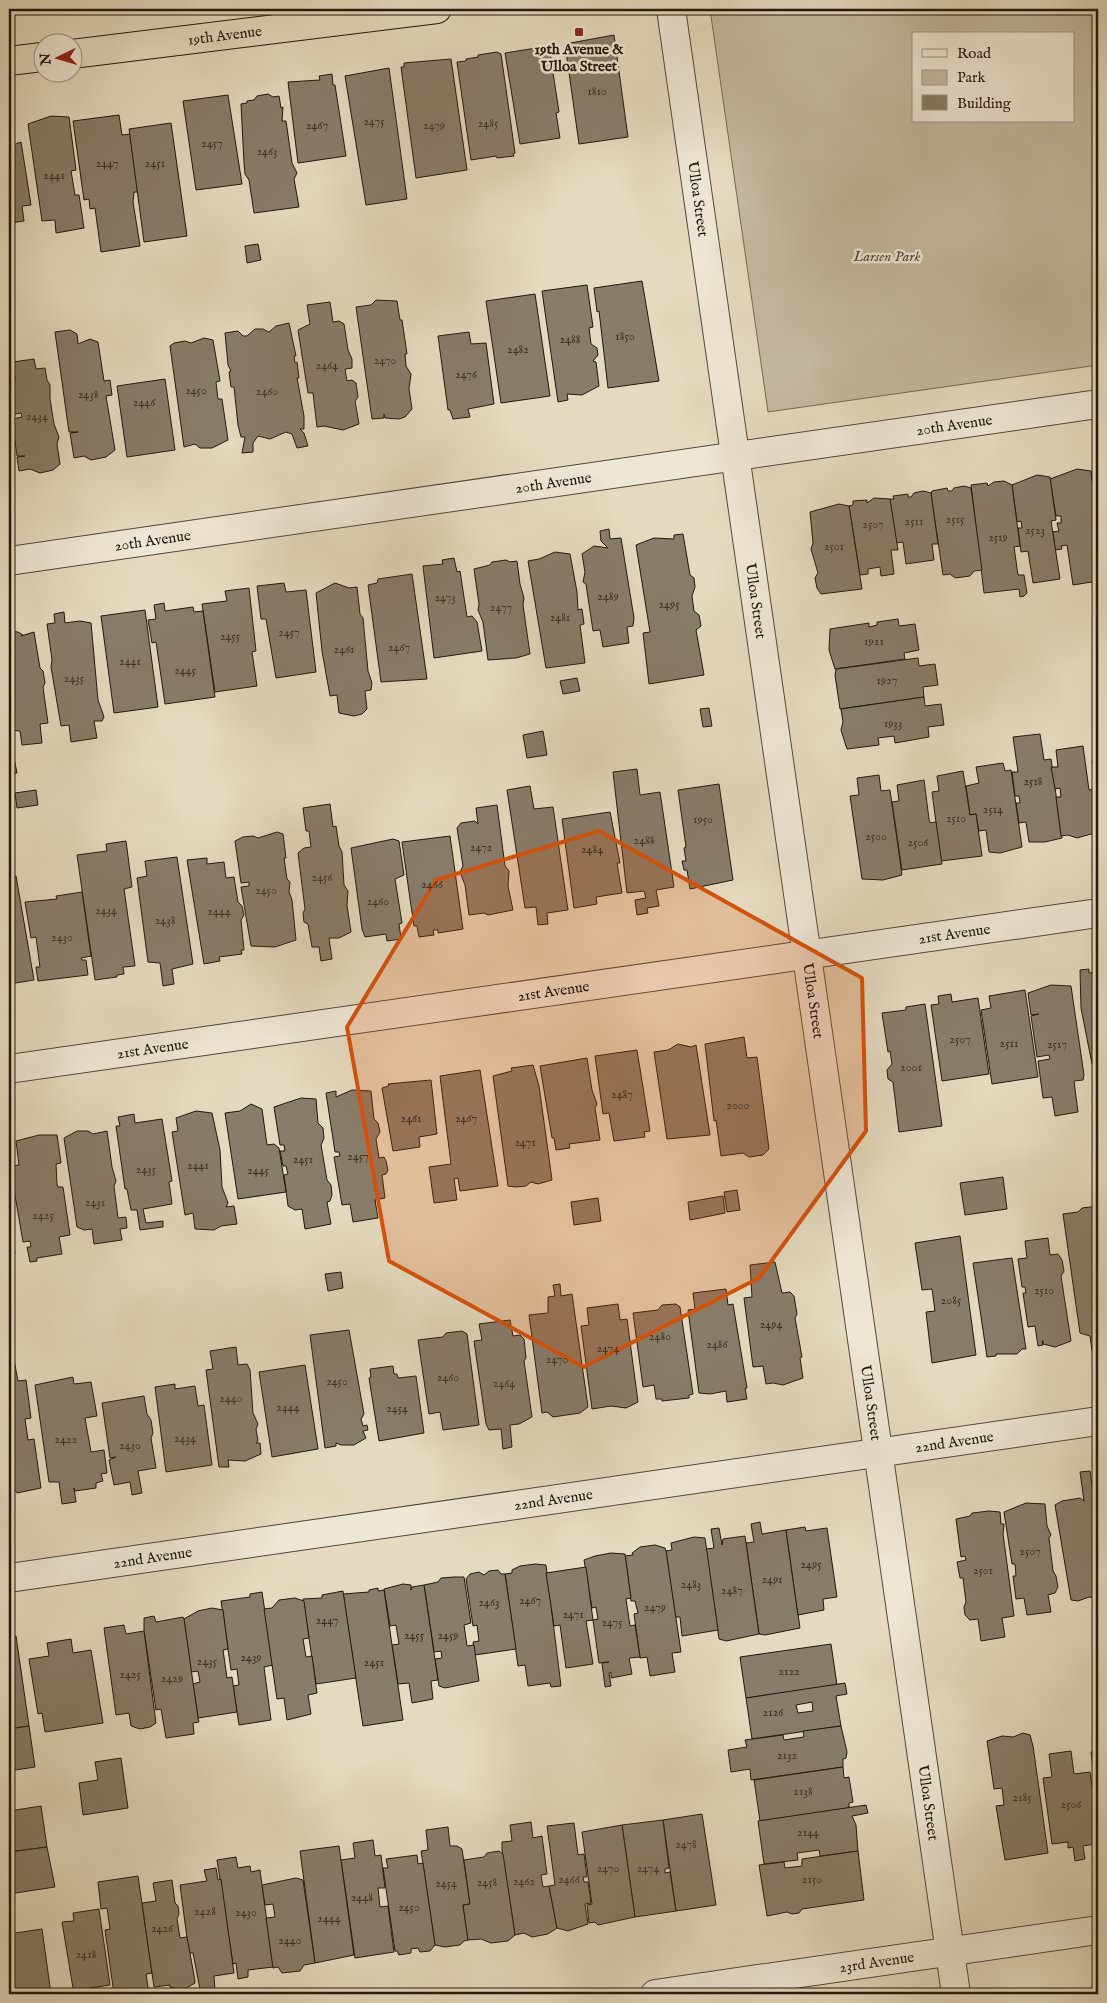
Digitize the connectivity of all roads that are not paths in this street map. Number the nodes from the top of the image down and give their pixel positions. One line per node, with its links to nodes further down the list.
1 (437, 9): 3 (highway, 19th Avenue)
2 (671, 9): 7 (street, Ulloa Street)
3 (82, 53)
4 (32, 58): 5 (highway)
5 (9, 61)
6 (1098, 404): 7 (street, 20th Avenue)
7 (735, 456): 8 (street, 20th Avenue); 10 (street, Ulloa Street)
8 (9, 560)
9 (1098, 913): 10 (street, 21st Avenue)
10 (807, 955): 11 (street, 21st Avenue); 13 (street, Ulloa Street)
11 (9, 1069)
12 (1098, 1421): 13 (street, 22nd Avenue)
13 (879, 1452): 14 (street, 22nd Avenue); 16 (street, Ulloa Street)
14 (9, 1578)
15 (1098, 1930): 16 (street, 23rd Avenue)
16 (950, 1952): 17 (street, 23rd Avenue); 18 (street, Ulloa Street)
17 (655, 1994)
18 (956, 1994)

